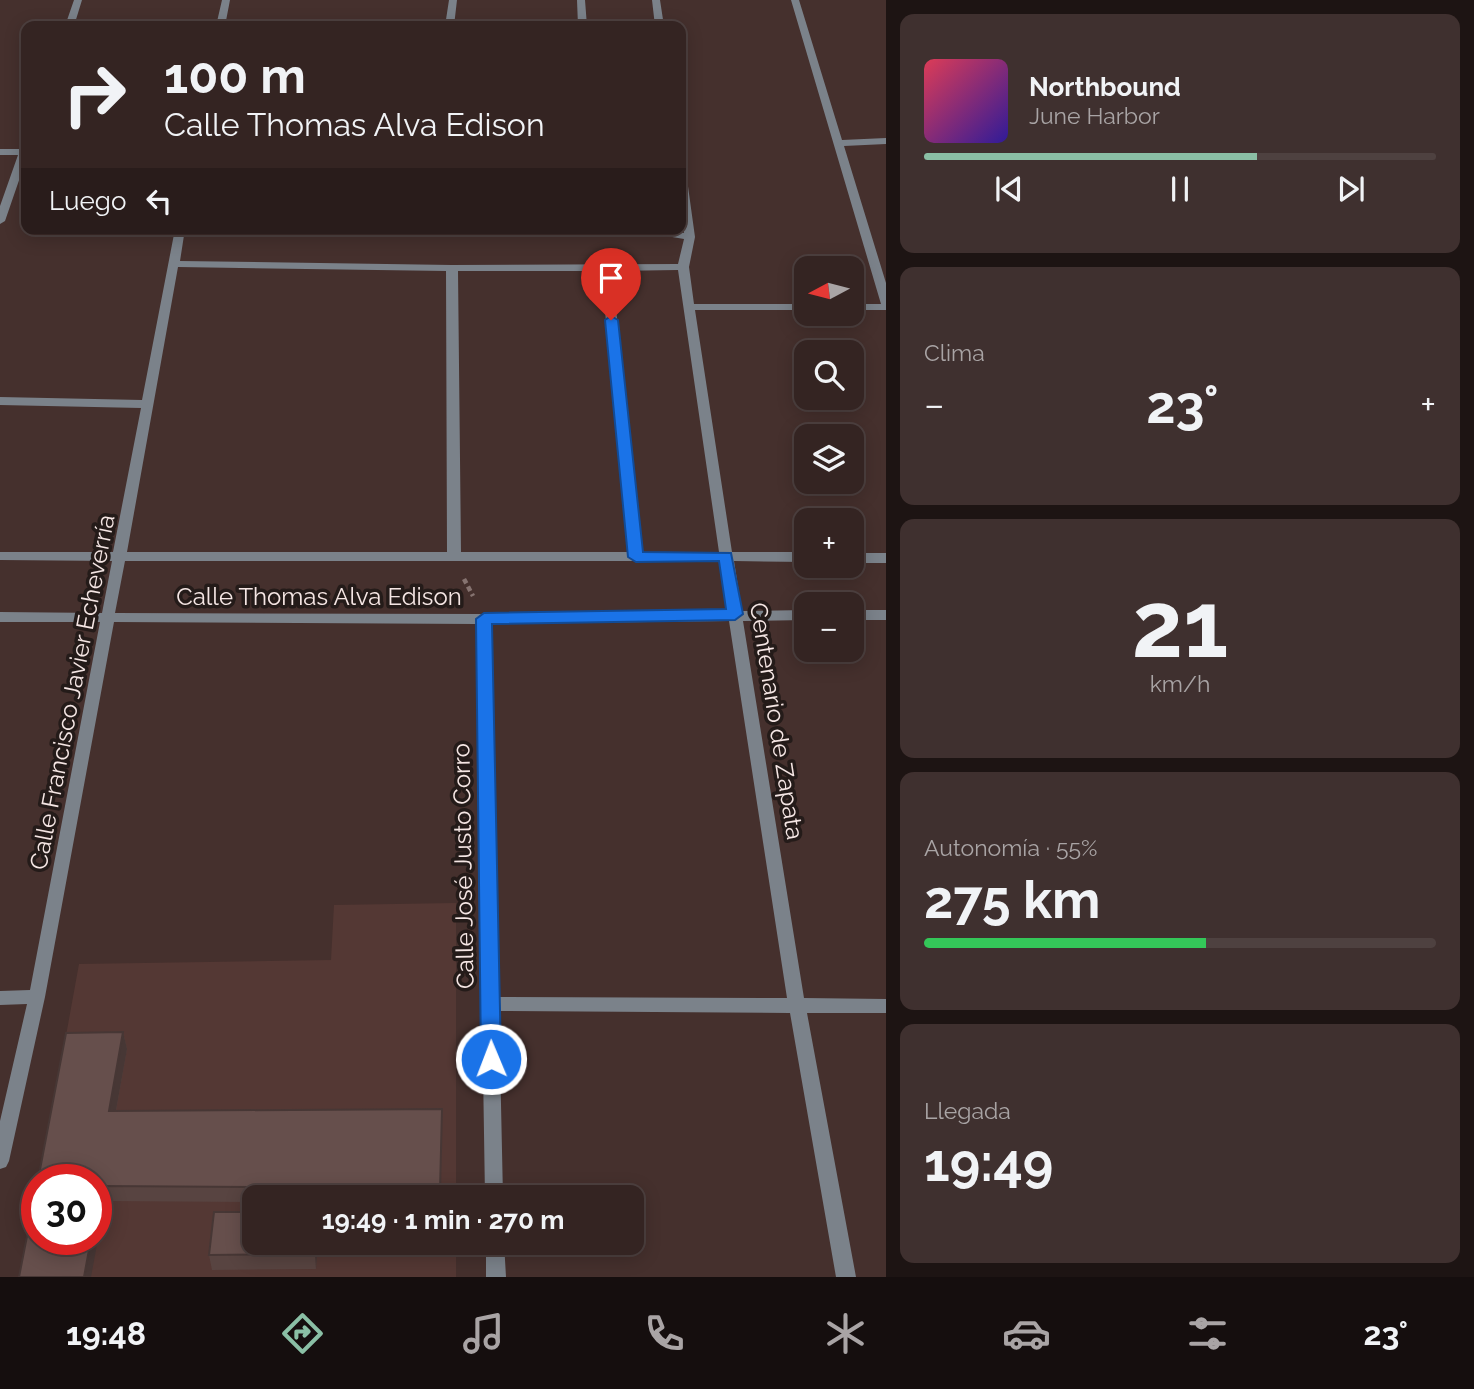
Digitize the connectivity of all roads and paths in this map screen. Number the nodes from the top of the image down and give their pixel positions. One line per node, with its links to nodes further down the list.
1 (78, 0): 7 (street)
2 (226, 0): 8 (street)
3 (453, 0): 9 (street)
4 (582, 0): 10 (street)
5 (656, 0): 11 (street)
6 (795, 0): 13 (street)
7 (71, 21)
8 (221, 21)
9 (451, 21)
10 (583, 21)
11 (659, 21)
12 (886, 141): 13 (street)
13 (837, 143): 26 (street)
14 (21, 150): 15 (street)
15 (0, 152)
16 (21, 164): 18 (street)
17 (686, 204): 21 (street, Centenario de Zapata)
18 (0, 221)
19 (179, 235): 22 (street, Calle Francisco Javier Echeverría)
20 (679, 235): 21 (street)
21 (691, 237): 24 (street, Centenario de Zapata)
22 (174, 264): 25 (street); 32 (street, Calle Francisco Javier Echeverría)
23 (606, 267): 24 (street); 25 (street); 37 (street)
24 (683, 267): 27 (street, Centenario de Zapata)
25 (452, 268): 35 (street)
26 (886, 302)
27 (690, 307): 28 (street); 36 (street, Centenario de Zapata)
28 (794, 307)
29 (864, 307): 30 (street)
30 (886, 307)
31 (0, 401): 32 (street)
32 (148, 404): 34 (street, Calle Francisco Javier Echeverría)
33 (0, 555): 34 (street, Calle Thomas Alva Edison)
34 (121, 555): 35 (street, Calle Thomas Alva Edison); 46 (street, Calle Francisco Javier Echeverría)
35 (454, 556): 37 (street, Calle Thomas Alva Edison); 47 (path)
36 (726, 556): 37 (street, Calle Thomas Alva Edison); 38 (street, Calle Thomas Alva Edison); 41 (street, Centenario de Zapata)
37 (636, 557)
38 (794, 557)
39 (864, 558): 40 (street)
40 (886, 558)
41 (735, 614): 42 (street, Calle Thomas Alva Edison); 47 (street, Calle Thomas Alva Edison); 51 (street, Centenario de Zapata)
42 (794, 615)
43 (864, 615): 44 (street)
44 (886, 615)
45 (0, 617): 46 (street, Calle Thomas Alva Edison)
46 (107, 618): 47 (street, Calle Thomas Alva Edison); 48 (street, Calle Francisco Javier Echeverría)
47 (484, 619): 50 (street, Calle José Justo Corro)
48 (37, 997): 49 (street); 53 (street, Calle Francisco Javier Echeverría)
49 (0, 998)
50 (490, 1004): 51 (street); 54 (street, Calle José Justo Corro)
51 (797, 1006): 52 (street); 57 (street, Centenario de Zapata)
52 (886, 1006)
53 (0, 1161)
54 (494, 1185)
55 (495, 1255): 56 (street)
56 (496, 1277)
57 (846, 1277)

